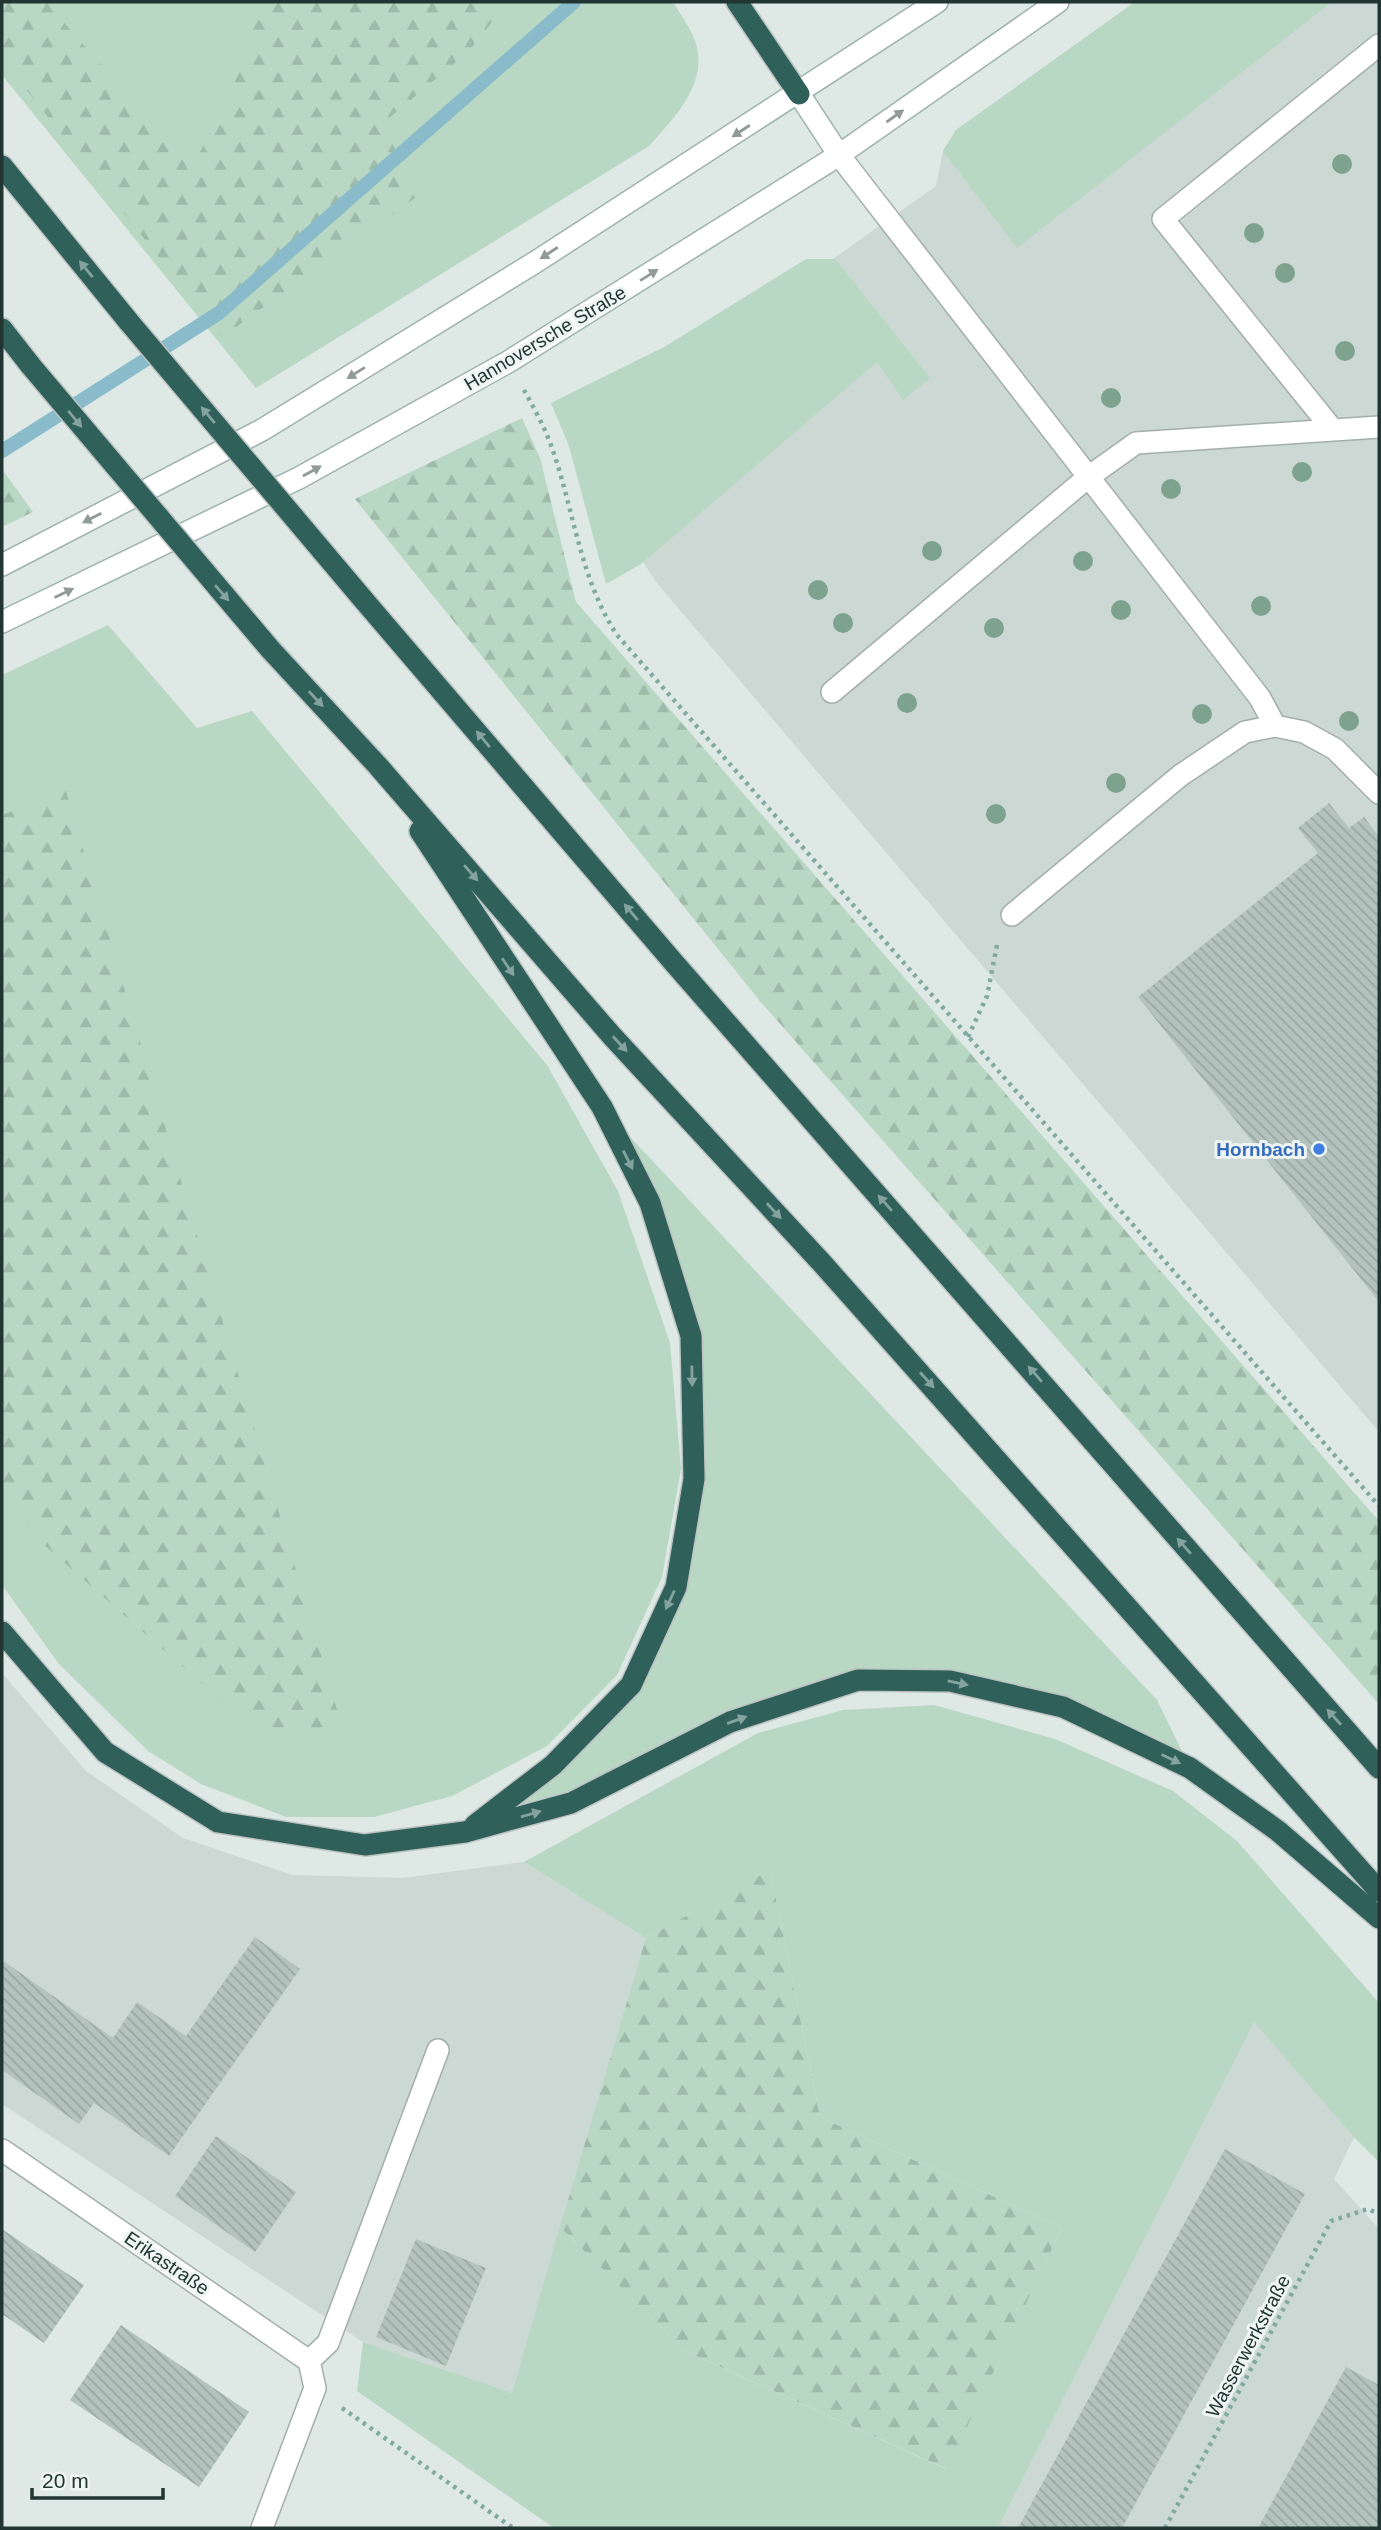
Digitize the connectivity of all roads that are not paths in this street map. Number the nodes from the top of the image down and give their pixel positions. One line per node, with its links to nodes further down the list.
1 (737, 2): 5 (highway)
2 (937, 2): 5 (main road)
3 (1058, 2): 6 (main road, Hannoversche Straße, one-way to 3)
4 (1379, 45): 10 (main road)
5 (799, 94): 6 (main road); 12 (main road, one-way to 12)
6 (839, 155): 11 (main road); 13 (main road, Hannoversche Straße, one-way to 6)
7 (2, 166): 20 (highway, one-way to 7, bridge)
8 (2, 330): 16 (highway, one-way to 16, bridge)
9 (1379, 427): 10 (main road)
10 (1333, 430): 11 (main road)
11 (1087, 478): 14 (main road); 15 (main road)
12 (2, 565)
13 (2, 622)
14 (832, 692)
15 (1275, 726): 17 (main road); 18 (main road)
16 (378, 766): 21 (highway, one-way to 21); 22 (highway, one-way to 22)
17 (1379, 793)
18 (1012, 915)
19 (2, 1632): 21 (highway)
20 (1379, 1768)
21 (465, 1832): 23 (highway, one-way to 23)
22 (1379, 1891)
23 (1379, 1918)
24 (438, 2050): 26 (main road)
25 (2, 2150): 26 (main road, Erikastraße)
26 (309, 2361): 27 (main road)
27 (262, 2528)

